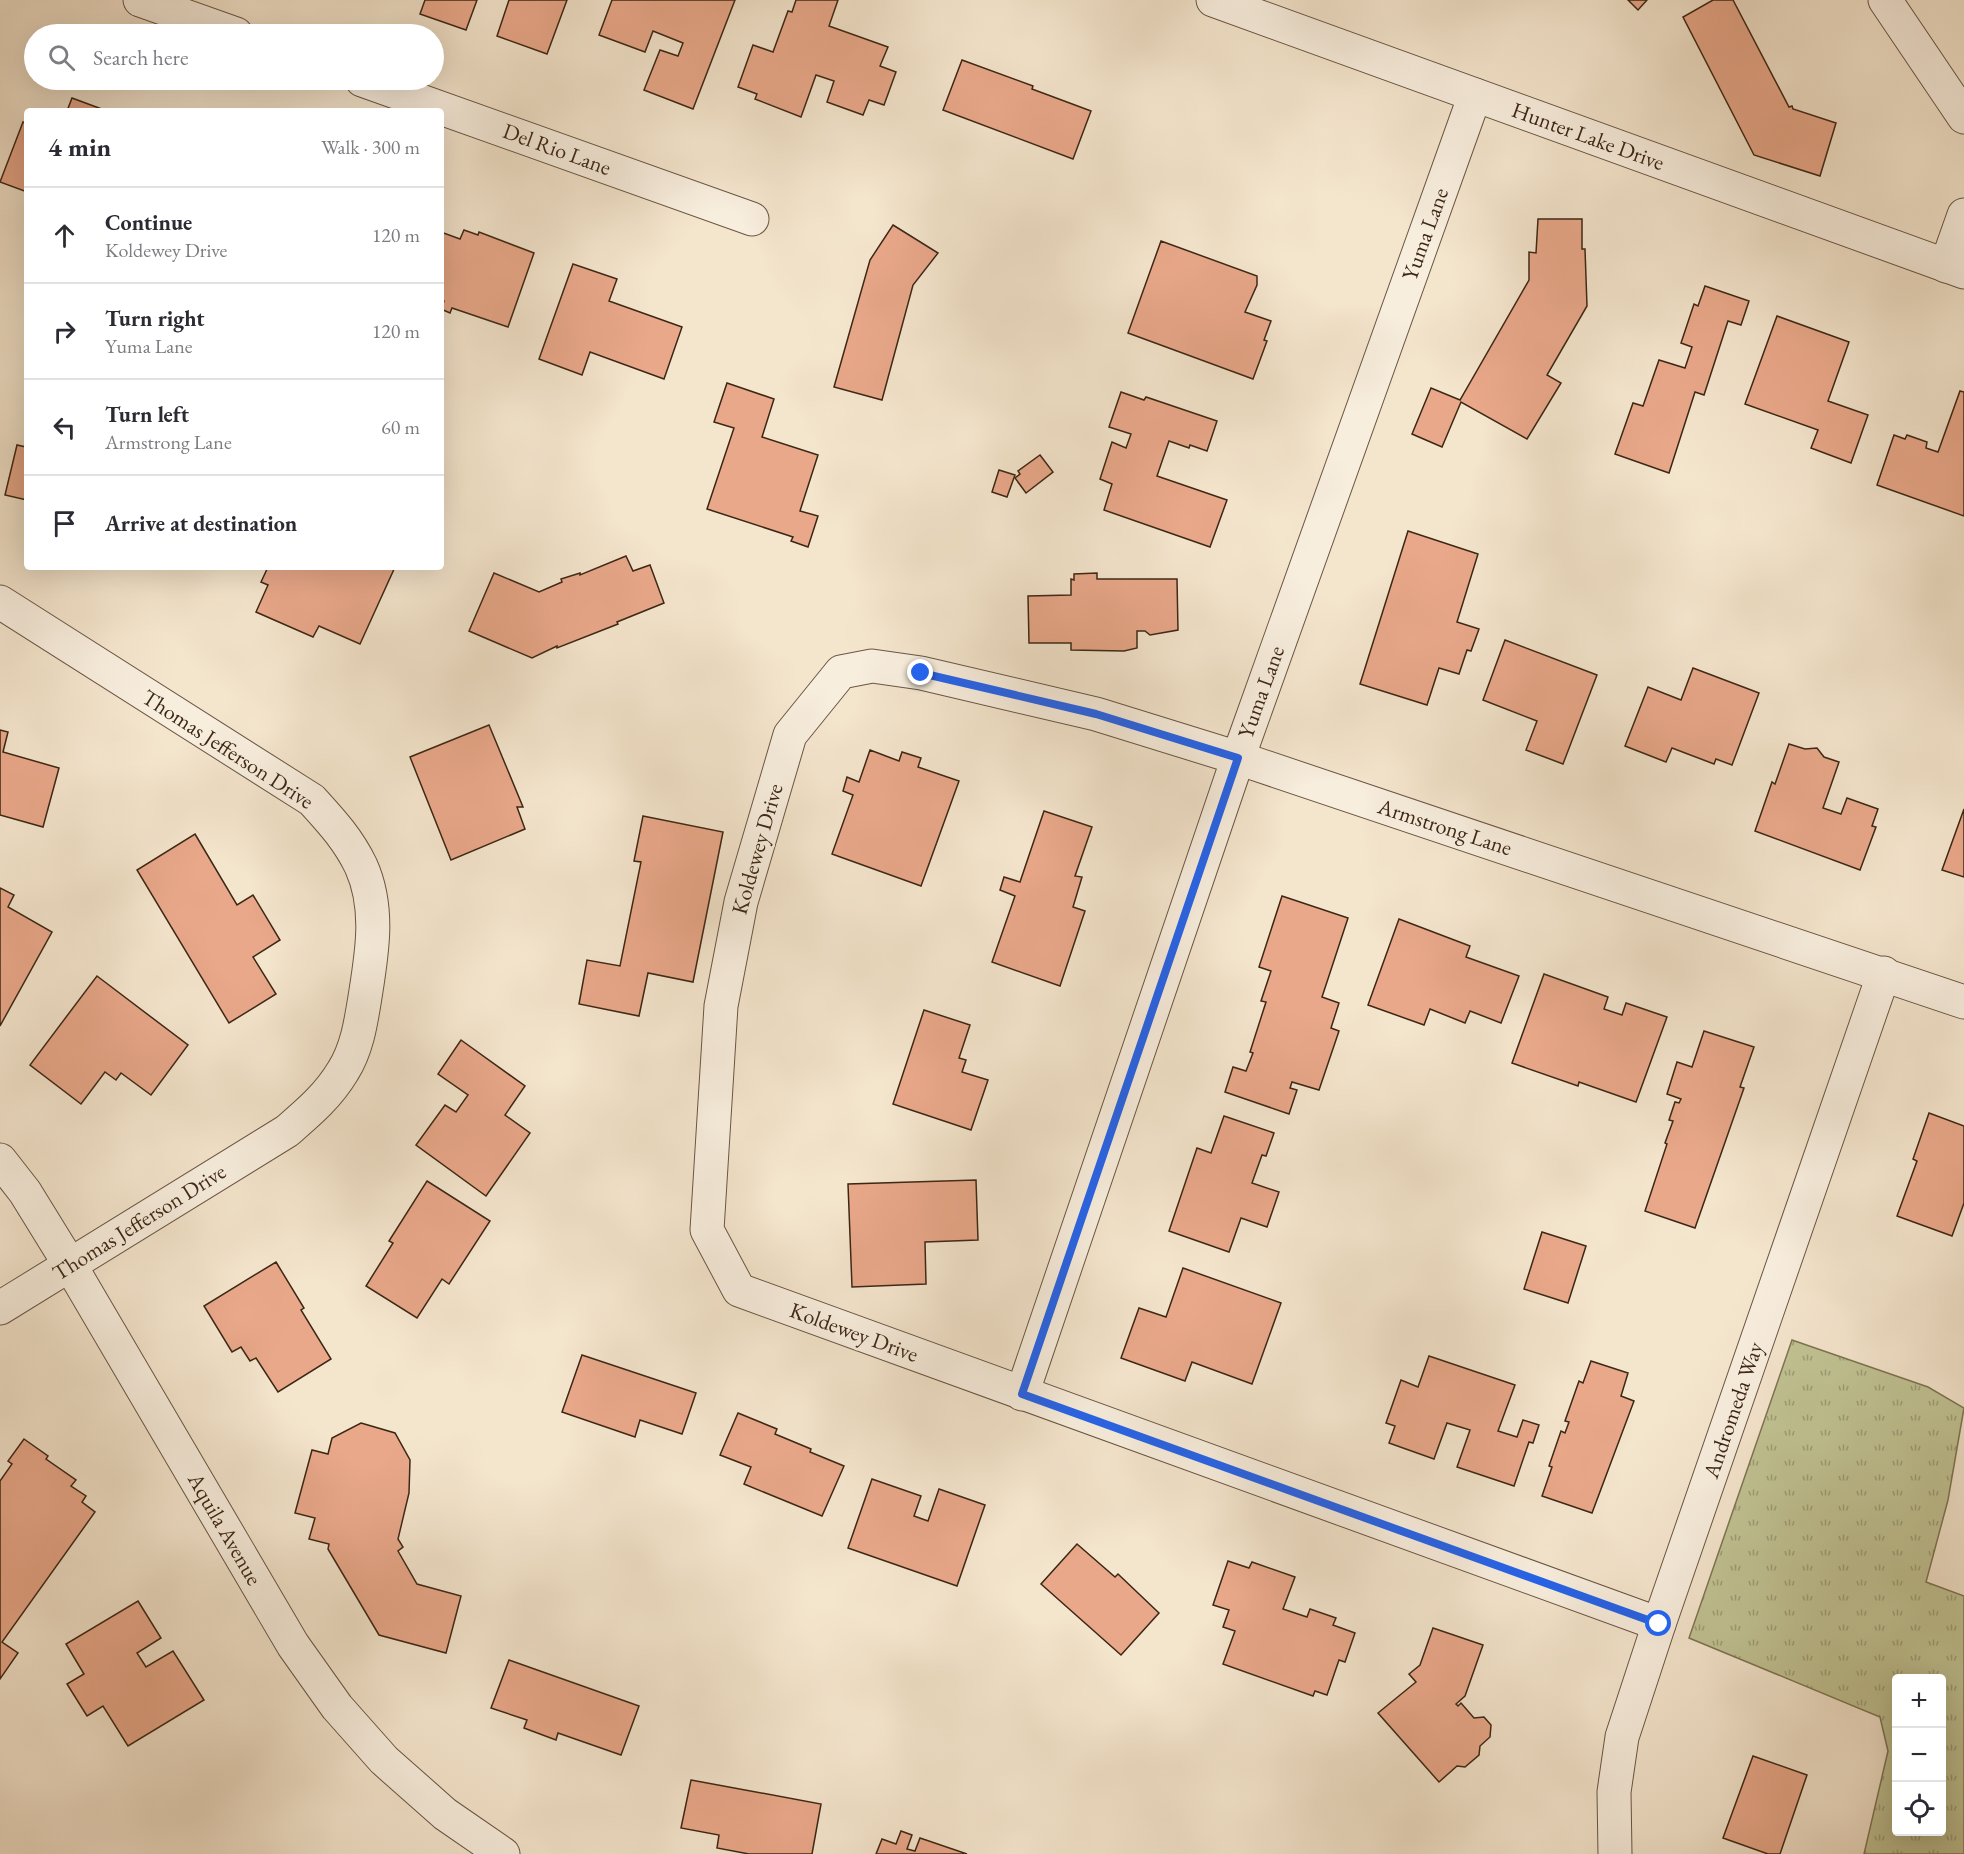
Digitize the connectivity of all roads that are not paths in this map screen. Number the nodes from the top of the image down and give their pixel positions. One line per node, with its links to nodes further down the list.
1 (140, 0): 4 (street)
2 (1213, 0): 6 (street, Hunter Lake Drive)
3 (1885, 0): 9 (street)
4 (208, 24)
5 (390, 90): 7 (street, Del Rio Lane)
6 (1475, 95): 12 (street, Hunter Lake Drive); 15 (street, Yuma Lane)
7 (441, 108)
8 (444, 109): 11 (street, Del Rio Lane)
9 (1964, 117)
10 (1964, 215): 12 (street)
11 (752, 219)
12 (1955, 269)
13 (0, 602): 19 (street, Thomas Jefferson Drive)
14 (921, 673): 15 (street, Armstrong Lane); 21 (street, Koldewey Drive)
15 (1238, 758): 16 (street, Armstrong Lane); 21 (street, Yuma Lane)
16 (1884, 973): 17 (street, Armstrong Lane); 22 (street, Andromeda Way)
17 (1964, 1002)
18 (0, 1160): 19 (street, Aquila Avenue)
19 (70, 1265): 20 (street, Thomas Jefferson Drive); 23 (street, Aquila Avenue)
20 (0, 1308)
21 (1022, 1394): 22 (street, Koldewey Drive)
22 (1659, 1624): 24 (street, Andromeda Way)
23 (503, 1854)
24 (1615, 1854)

